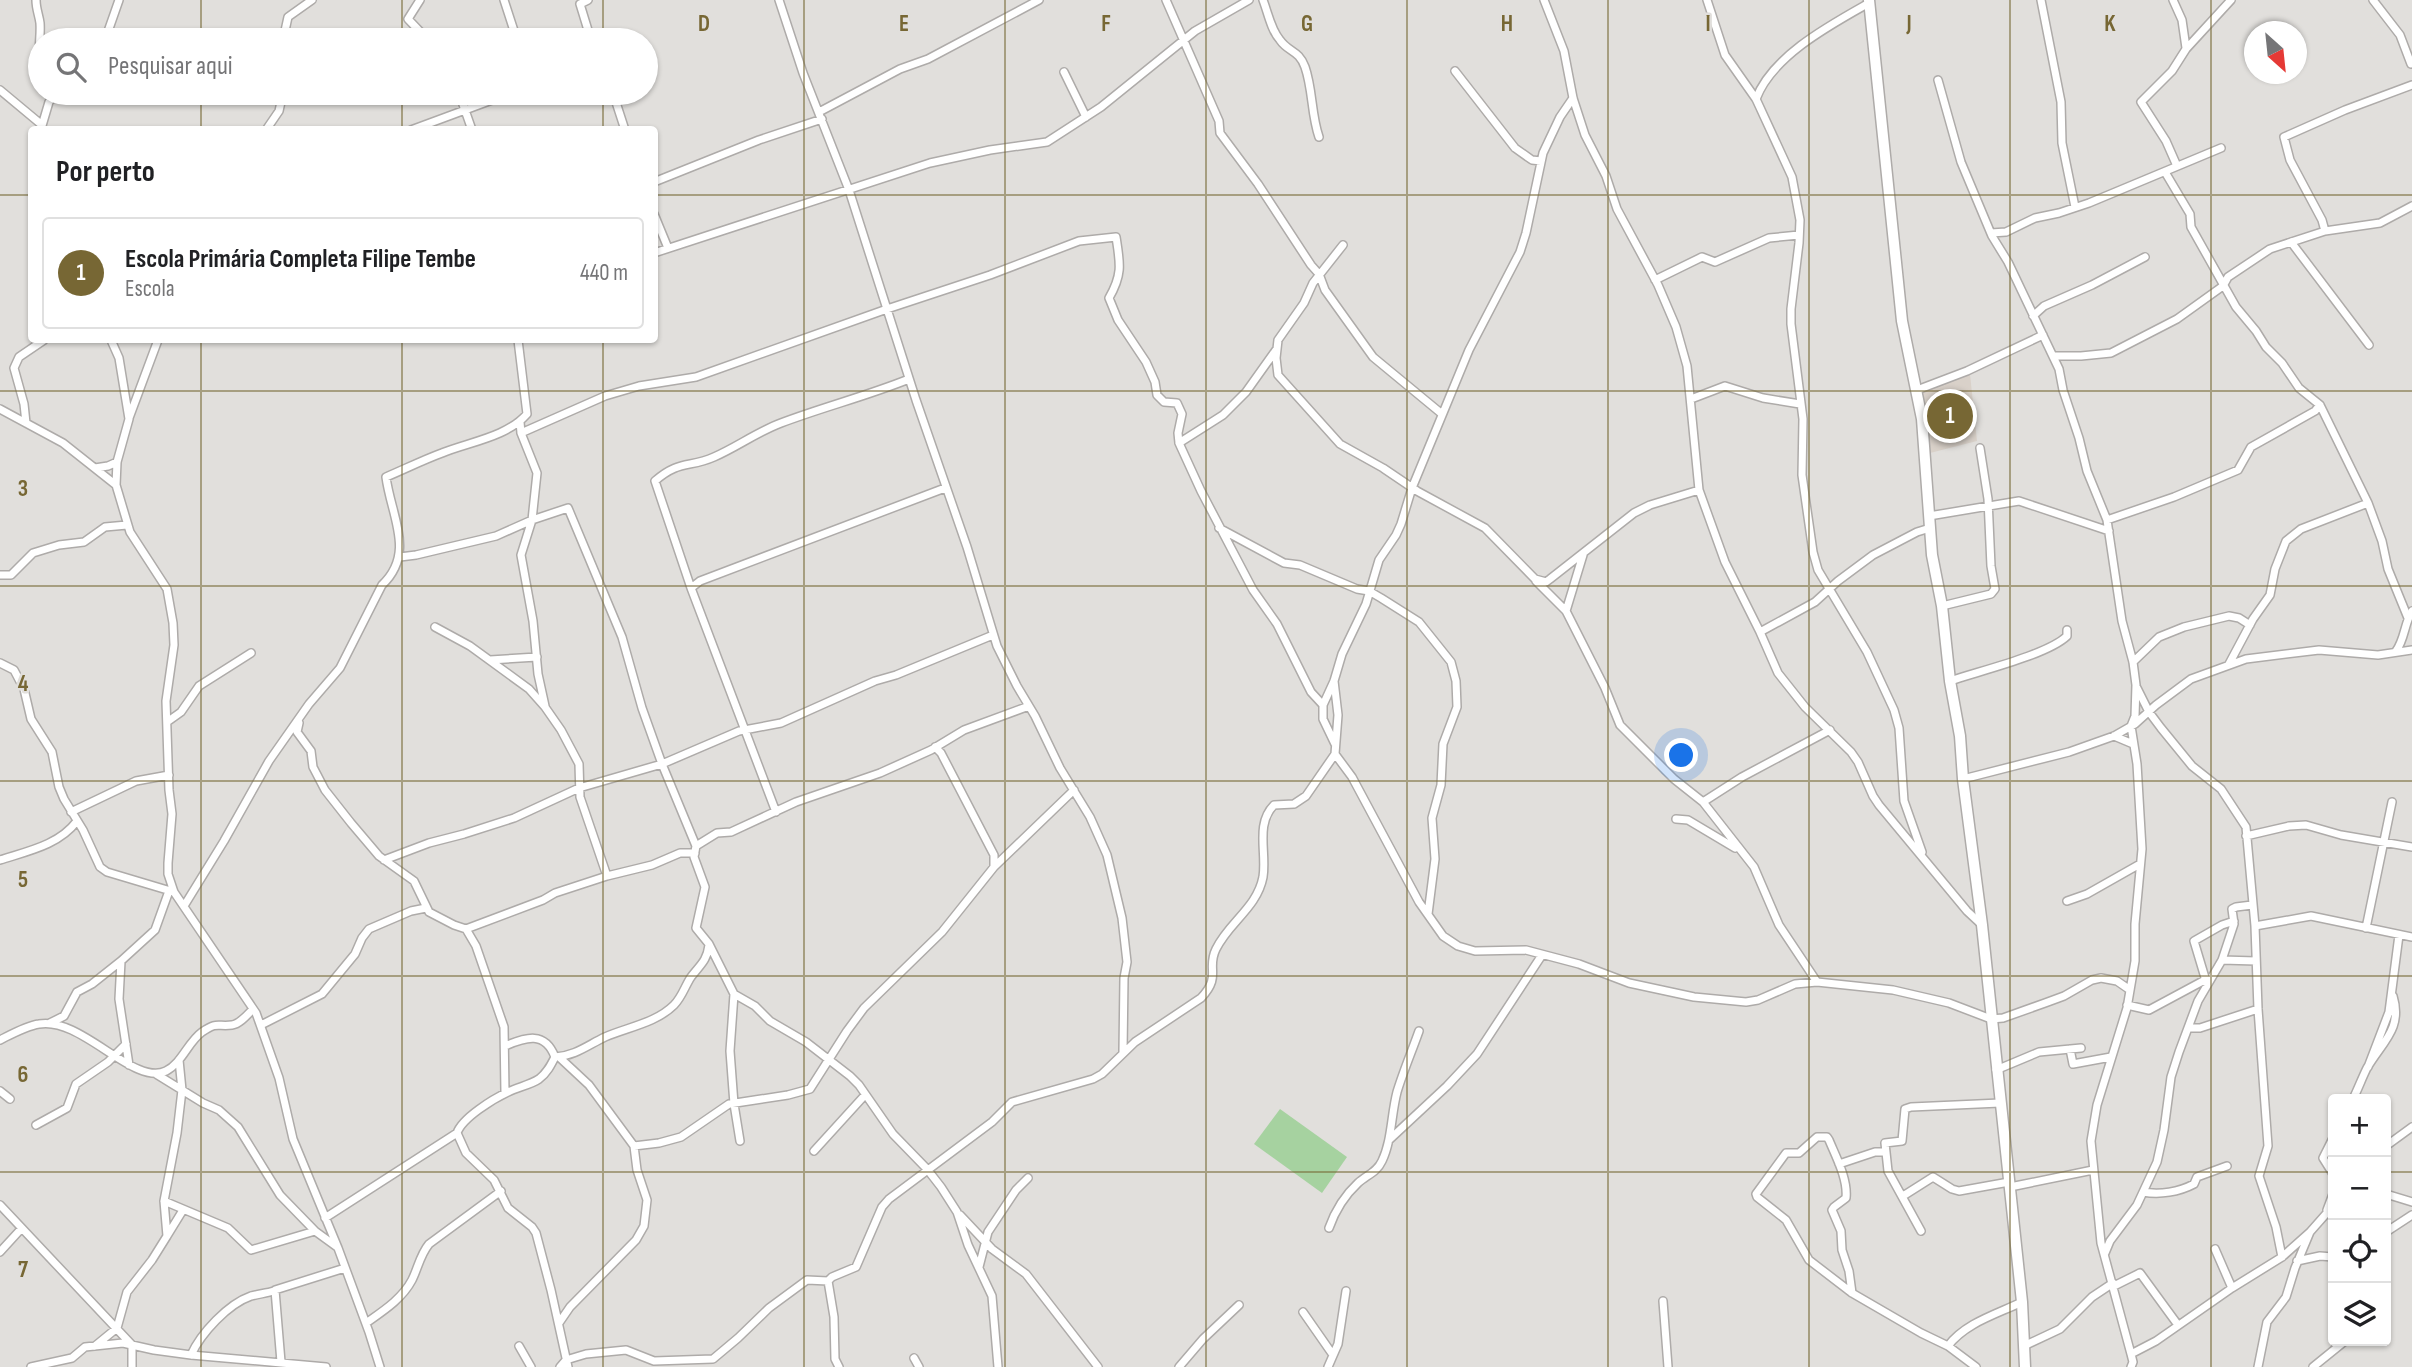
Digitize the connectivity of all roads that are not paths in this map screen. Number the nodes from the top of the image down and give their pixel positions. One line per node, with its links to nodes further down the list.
1 (36, 0): 19 (street)
2 (119, 0): 20 (street)
3 (312, 0): 21 (street)
4 (419, 0): 22 (street)
5 (504, 0): 23 (street)
6 (588, 0): 24 (street)
7 (779, 0): 42 (street)
8 (1039, 0): 42 (street)
9 (1167, 0): 25 (street)
10 (1249, 0): 25 (street)
11 (1263, 0): 50 (street)
12 (1544, 0): 34 (street)
13 (1707, 0): 35 (street)
14 (2041, 0): 58 (street)
15 (2173, 0): 26 (street)
16 (2231, 0): 26 (street)
17 (2373, 0): 27 (street)
18 (1869, 1): 35 (street); 84 (street)
19 (39, 28)
20 (110, 28)
21 (286, 28)
22 (417, 28)
23 (513, 28)
24 (587, 28)
25 (1184, 39): 43 (street); 70 (street)
26 (2186, 49): 53 (street)
27 (2412, 63): 30 (street)
28 (1455, 71): 52 (street)
29 (1064, 72): 43 (street)
30 (2412, 75)
31 (1938, 80): 62 (street)
32 (2412, 85): 60 (street)
33 (0, 90): 44 (street)
34 (1573, 98): 52 (street); 71 (street)
35 (1756, 99): 63 (street)
36 (48, 105): 45 (street)
37 (281, 105): 46 (street)
38 (463, 105): 41 (street)
39 (476, 105): 41 (street)
40 (617, 105): 49 (street)
41 (464, 109): 47 (street); 48 (street)
42 (820, 116): 55 (street); 56 (street)
43 (1086, 117): 56 (street)
44 (41, 126)
45 (43, 126)
46 (269, 126)
47 (421, 126)
48 (471, 126)
49 (624, 126)
50 (1319, 137)
51 (2221, 148): 53 (street)
52 (1541, 161): 89 (street)
53 (2177, 166): 54 (street)
54 (2165, 172): 58 (street); 72 (street)
55 (658, 180)
56 (849, 190): 66 (street); 73 (street)
57 (2412, 206): 60 (street)
58 (2076, 207): 61 (street)
59 (658, 224): 66 (street)
60 (2325, 231): 64 (street)
61 (2006, 232): 62 (street); 67 (street)
62 (1991, 233): 67 (street)
63 (1799, 235): 71 (street); 86 (street)
64 (2291, 242): 72 (street); 80 (street)
65 (1343, 244): 70 (street)
66 (668, 248): 68 (street)
67 (2000, 248): 74 (street)
68 (658, 252)
69 (2145, 257): 74 (street)
70 (1320, 274): 81 (street); 89 (street)
71 (1655, 280): 85 (street)
72 (2223, 285): 82 (street); 87 (street)
73 (887, 309): 83 (street); 93 (street); 94 (street)
74 (2033, 316): 75 (street)
75 (2043, 335): 82 (street); 84 (street)
76 (40, 343): 91 (street)
77 (112, 343): 90 (street)
78 (157, 343): 90 (street)
79 (518, 343): 92 (street)
80 (2369, 345)
81 (1276, 349): 94 (street); 100 (street)
82 (2057, 358): 106 (street)
83 (909, 379): 99 (street); 115 (street)
84 (1917, 390): 104 (street)
85 (1690, 399): 86 (street); 101 (street)
86 (1800, 404): 116 (street)
87 (2319, 405): 102 (street); 106 (street)
88 (0, 410): 91 (street)
89 (1442, 414): 100 (street)
90 (129, 419): 96 (street)
91 (26, 423): 97 (street)
92 (516, 424): 93 (street); 112 (street)
93 (521, 433): 105 (street)
94 (1179, 443): 108 (street)
95 (1980, 448): 103 (street)
96 (117, 462): 97 (street); 98 (street)
97 (95, 468): 98 (street)
98 (116, 485): 107 (street)
99 (946, 488): 115 (street); 125 (street)
100 (1412, 488): 114 (street); 117 (street)
101 (1699, 490): 111 (street); 124 (street)
102 (2368, 503): 120 (street); 121 (street)
103 (1988, 505): 104 (street); 110 (street); 118 (street)
104 (1929, 516): 109 (street)
105 (532, 520): 112 (street); 129 (street); 152 (street)
106 (2107, 520): 110 (street)
107 (127, 525): 113 (street); 142 (street)
108 (1219, 528): 117 (street); 137 (street)
109 (1930, 528): 116 (street); 118 (street)
110 (2109, 531): 131 (street)
111 (1583, 553): 114 (street); 119 (street)
112 (400, 557): 141 (street)
113 (0, 575)
114 (1535, 579): 119 (street)
115 (691, 588): 145 (street)
116 (1829, 589): 124 (street); 168 (street)
117 (1369, 591): 134 (street); 179 (street)
118 (1942, 606): 135 (street)
119 (1566, 611): 157 (street)
120 (2410, 614): 127 (street)
121 (2250, 625): 131 (street); 133 (street)
122 (435, 627): 130 (street)
123 (2067, 630): 135 (street)
124 (1760, 632): 146 (street)
125 (993, 635): 138 (street); 145 (street)
126 (2412, 650): 127 (street)
127 (2395, 652): 133 (street)
128 (251, 653): 142 (street)
129 (537, 657): 130 (street); 139 (street)
130 (489, 660): 139 (street)
131 (2133, 662): 136 (street)
132 (0, 663): 159 (street)
133 (2229, 664): 140 (street)
134 (1334, 681): 137 (street); 148 (street)
135 (1950, 681): 154 (street)
136 (2136, 685): 140 (street); 143 (street)
137 (1323, 705): 148 (street)
138 (1029, 706): 150 (street); 156 (street)
139 (545, 707): 155 (street)
140 (2149, 712): 143 (street); 144 (street)
141 (301, 716): 170 (street); 177 (street)
142 (167, 722): 153 (street)
143 (2133, 725): 144 (street); 147 (street); 149 (street)
144 (2161, 728): 163 (street)
145 (745, 730): 152 (street); 160 (street)
146 (1830, 730): 157 (street); 168 (street)
147 (2114, 736): 149 (street); 154 (street)
148 (1335, 744): 151 (street)
149 (2133, 744): 171 (street)
150 (935, 747): 160 (street); 172 (street)
151 (1335, 754): 179 (street); 209 (street)
152 (662, 764): 155 (street); 166 (street)
153 (169, 775): 159 (street); 174 (street)
154 (1963, 779): 181 (street)
155 (579, 788): 170 (street); 173 (street)
156 (1074, 790): 172 (street); 209 (street)
157 (1703, 802): 167 (street)
158 (2392, 802): 164 (street)
159 (71, 812): 162 (street)
160 (776, 812): 166 (street)
161 (1676, 819): 167 (street)
162 (77, 821): 169 (street); 174 (street)
163 (2246, 836): 164 (street); 176 (street)
164 (2384, 842): 165 (street); 183 (street)
165 (2412, 847)
166 (695, 849): 173 (street); 187 (street)
167 (1739, 850): 192 (street)
168 (1923, 856): 181 (street)
169 (0, 860)
170 (384, 860): 178 (street)
171 (2140, 864): 175 (street); 194 (street)
172 (994, 867): 213 (street)
173 (607, 876): 184 (street)
174 (172, 892): 177 (street); 190 (street)
175 (2067, 901)
176 (2252, 905): 180 (street); 182 (street)
177 (184, 906): 197 (street)
178 (426, 908): 184 (street); 201 (street)
179 (1428, 914): 188 (street)
180 (2234, 921): 189 (street); 193 (street)
181 (1982, 925): 199 (street)
182 (2255, 926): 183 (street); 191 (street)
183 (2366, 928): 185 (street)
184 (466, 929): 206 (street)
185 (2399, 935): 186 (street); 221 (street)
186 (2412, 937)
187 (709, 944): 195 (street); 211 (street)
188 (1542, 955): 192 (street); 229 (street)
189 (2222, 960): 191 (street); 193 (street)
190 (121, 961): 200 (street); 205 (street)
191 (2256, 961): 198 (street)
192 (1816, 982): 199 (street)
193 (2206, 982): 196 (street); 202 (street)
194 (2130, 990): 196 (street); 199 (street)
195 (734, 994): 213 (street); 225 (street)
196 (2127, 1005): 212 (street)
197 (253, 1009): 201 (street); 214 (street)
198 (2258, 1009): 202 (street); 270 (street)
199 (1991, 1019): 216 (street)
200 (50, 1023): 204 (street); 210 (street)
201 (261, 1025): 256 (street)
202 (2188, 1028): 244 (street)
203 (1419, 1031): 229 (street)
204 (0, 1040)
205 (126, 1044): 210 (street); 215 (street)
206 (505, 1046): 211 (street); 220 (street)
207 (2081, 1048): 208 (street)
208 (2070, 1049): 212 (street); 216 (street)
209 (1123, 1052): 239 (street)
210 (113, 1055): 215 (street); 226 (street)
211 (557, 1057): 220 (street); 232 (street)
212 (2111, 1057): 240 (street)
213 (828, 1058): 222 (street); 225 (street)
214 (178, 1060): 217 (street); 218 (street)
215 (129, 1065): 217 (street)
216 (1996, 1070): 224 (street)
217 (156, 1074): 218 (street)
218 (181, 1090): 247 (street); 260 (street)
219 (0, 1091): 223 (street)
220 (505, 1093): 228 (street)
221 (2355, 1094)
222 (865, 1095): 234 (street); 239 (street)
223 (10, 1099)
224 (2000, 1103): 235 (street); 242 (street)
225 (734, 1104): 230 (street); 232 (street)
226 (36, 1125)
227 (2412, 1126): 231 (street)
228 (457, 1133): 243 (street); 256 (street)
229 (1389, 1140): 257 (street)
230 (740, 1141)
231 (2391, 1142)
232 (634, 1146): 284 (street)
233 (2328, 1148): 238 (street)
234 (814, 1151)
235 (1885, 1152): 236 (street); 245 (street)
236 (1839, 1164): 279 (street); 279 (street)
237 (2227, 1166): 244 (street)
238 (2328, 1166)
239 (927, 1169): 253 (street); 274 (street)
240 (2093, 1170): 242 (street); 268 (street)
241 (1028, 1178): 264 (street)
242 (2009, 1184): 245 (street); 281 (street)
243 (501, 1191): 283 (street); 286 (street)
244 (2143, 1192): 268 (street)
245 (1903, 1196): 261 (street)
246 (2391, 1196): 248 (street)
247 (164, 1201): 251 (street); 263 (street)
248 (2412, 1202)
249 (0, 1205): 258 (street)
250 (2328, 1206): 254 (street)
251 (183, 1210): 260 (street); 263 (street)
252 (2328, 1211): 254 (street)
253 (957, 1212): 264 (street); 273 (street)
254 (2325, 1214): 262 (street)
255 (2412, 1215): 259 (street)
256 (325, 1217): 265 (street)
257 (1329, 1228)
258 (22, 1229): 267 (street); 289 (street)
259 (2391, 1229)
260 (315, 1231): 265 (street)
261 (1921, 1231)
262 (2310, 1232): 270 (street); 271 (street)
263 (167, 1236): 289 (street)
264 (985, 1242): 273 (street); 310 (street)
265 (338, 1248): 272 (street)
266 (2215, 1249): 276 (street)
267 (0, 1252)
268 (2105, 1254): 275 (street)
269 (2328, 1257): 271 (street)
270 (2282, 1258): 276 (street)
271 (2297, 1261): 316 (street)
272 (345, 1268): 278 (street); 286 (street)
273 (979, 1268): 309 (street)
274 (828, 1281): 301 (street); 307 (street)
275 (2113, 1285): 288 (street); 291 (street); 300 (street)
276 (2232, 1288): 288 (street)
277 (1346, 1291): 297 (street)
278 (274, 1292): 296 (street); 299 (street)
279 (1852, 1293): 294 (street)
280 (1663, 1301): 313 (street)
281 (2022, 1302): 291 (street); 294 (street)
282 (1239, 1305): 311 (street)
283 (555, 1307): 284 (street); 287 (street)
284 (570, 1307): 287 (street)
285 (1303, 1312): 297 (street)
286 (366, 1323): 305 (street)
287 (559, 1323): 301 (street)
288 (2178, 1325): 300 (street)
289 (117, 1328): 290 (street); 292 (street)
290 (132, 1345): 292 (street); 296 (street); 303 (street)
291 (2025, 1345): 315 (street)
292 (95, 1346): 302 (street)
293 (519, 1346): 306 (street)
294 (1948, 1346): 314 (street)
295 (2340, 1346): 317 (street)
296 (191, 1355): 299 (street)
297 (1333, 1355): 312 (street)
298 (914, 1358): 308 (street)
299 (281, 1362): 304 (street)
300 (2132, 1363)
301 (565, 1365)
302 (31, 1367)
303 (132, 1367)
304 (326, 1367)
305 (380, 1367)
306 (531, 1367)
307 (839, 1367)
308 (919, 1367)
309 (998, 1367)
310 (1098, 1367)
311 (1179, 1367)
312 (1328, 1367)
313 (1668, 1367)
314 (1976, 1367)
315 (2025, 1367)
316 (2258, 1367)
317 (2313, 1367)

